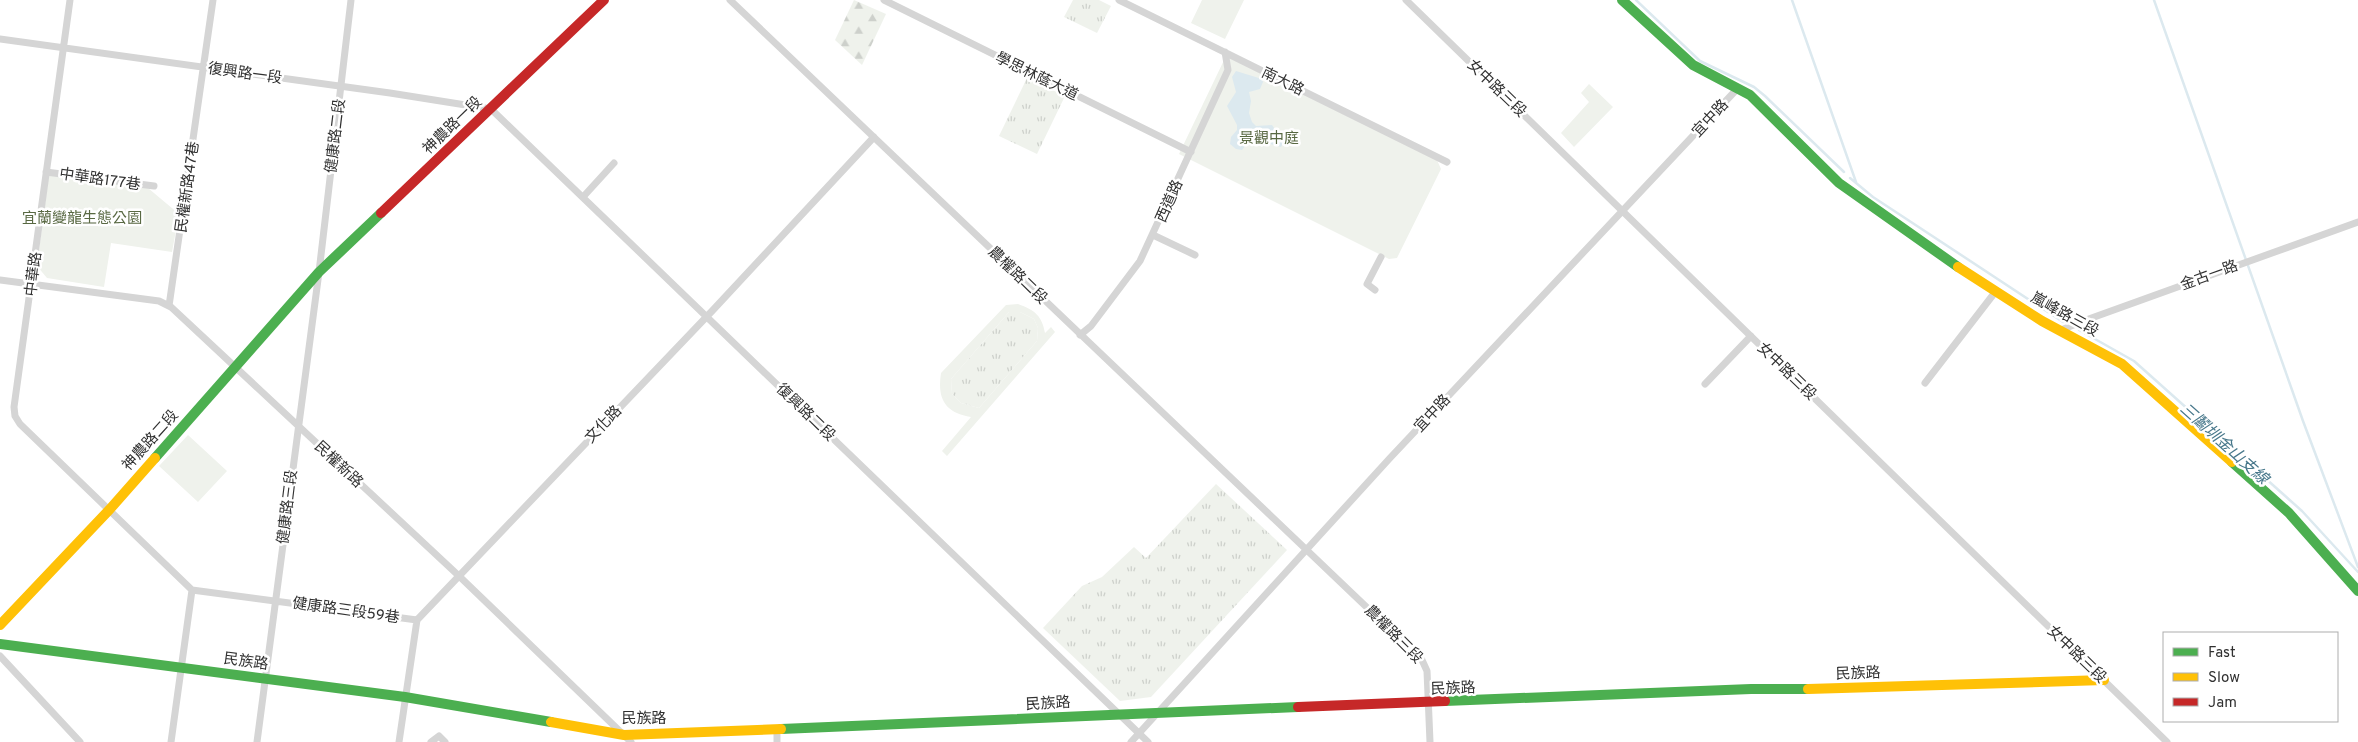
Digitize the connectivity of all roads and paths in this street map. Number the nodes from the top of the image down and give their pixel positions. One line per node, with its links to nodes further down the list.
1 (70, 0): 11 (street, 中華路)
2 (213, 0): 13 (street, 民權新路47巷)
3 (351, 0): 14 (street, 健康路二段)
4 (604, 0): 16 (street, 神農路一段)
5 (730, 0): 17 (street, 農權路二段)
6 (884, 0): 18 (street, 學思林蔭大道)
7 (1120, 0): 12 (street, 南大路)
8 (1406, 0): 24 (street, 女中路三段)
9 (1622, 0): 15 (street, 嵐峰路三段)
10 (0, 39): 11 (street, 復興路一段)
11 (65, 47): 13 (street, 復興路一段); 21 (street, 中華路)
12 (1225, 52): 18 (street, 西道路); 19 (street, 南大路)
13 (204, 68): 14 (street, 復興路一段); 34 (street, 民權新路47巷)
14 (341, 87): 16 (street, 復興路一段); 29 (street, 健康路二段)
15 (1738, 88): 24 (street, 宜中路); 33 (street, 嵐峰路三段)
16 (491, 109): 23 (street, 復興路二段); 29 (street, 神農路一段)
17 (874, 137): 35 (street, 文化路); 37 (street, 農權路二段)
18 (1190, 152): 26 (street, 西道路)
19 (1447, 162)
20 (614, 163): 23 (street)
21 (46, 172): 22 (street, 中華路177巷); 31 (street, 中華路)
22 (154, 186)
23 (583, 197): 35 (street, 復興路二段)
24 (1622, 210): 38 (street, 女中路三段); 44 (street, 宜中路)
25 (2358, 222): 36 (street, 金古一路)
26 (1153, 235): 27 (street); 37 (street, 西道路)
27 (1194, 255)
28 (1381, 257): 32 (street)
29 (319, 272): 39 (street, 神農路二段); 42 (street, 健康路三段)
30 (0, 280): 31 (street, 民權新路)
31 (32, 284): 34 (street, 民權新路); 43 (street, 中華路)
32 (1375, 290)
33 (1996, 291): 36 (street, 嵐峰路三段); 40 (street)
34 (169, 306): 39 (street, 民權新路)
35 (706, 317): 45 (street, 文化路); 59 (street, 復興路二段)
36 (2061, 330): 46 (street, 嵐峰路三段)
37 (1080, 335): 44 (street, 農權路二段)
38 (1751, 336): 41 (street); 55 (street, 女中路三段)
39 (236, 366): 42 (street, 民權新路); 43 (street, 神農路二段)
40 (1925, 383)
41 (1705, 384)
42 (298, 425): 45 (street, 民權新路); 48 (street, 健康路三段)
43 (110, 508): 47 (street); 50 (street, 神農路二段)
44 (1307, 549): 57 (street, 農權路三段); 58 (street, 宜中路)
45 (459, 576): 49 (street, 文化路); 62 (street, 民權新路)
46 (2356, 585)
47 (192, 590): 48 (street, 健康路三段59巷); 53 (street)
48 (275, 600): 49 (street, 健康路三段59巷); 54 (street, 健康路三段)
49 (417, 620): 56 (street)
50 (0, 625)
51 (0, 644): 53 (street, 民族路)
52 (0, 656): 63 (street)
53 (182, 668): 54 (street, 民族路); 64 (street)
54 (265, 679): 56 (street, 民族路); 65 (street, 健康路三段)
55 (2104, 680): 57 (street, 民族路); 73 (street, 女中路三段)
56 (405, 697): 62 (street, 民族路); 66 (street)
57 (1428, 704): 58 (street, 民族路); 72 (street, 農權路三段)
58 (1156, 713): 59 (street, 民族路); 61 (street, 宜中路)
59 (1121, 714): 60 (street, 民族路); 61 (street, 復興路二段)
60 (776, 729): 62 (street, 民族路); 69 (street)
61 (1140, 733): 70 (street, 宜中路); 71 (street, 復興路二段)
62 (628, 738)
63 (80, 742)
64 (171, 742)
65 (257, 742)
66 (399, 742)
67 (432, 742): 68 (street)
68 (444, 742)
69 (777, 742)
70 (1131, 742)
71 (1148, 742)
72 (1430, 742)
73 (2167, 742)

